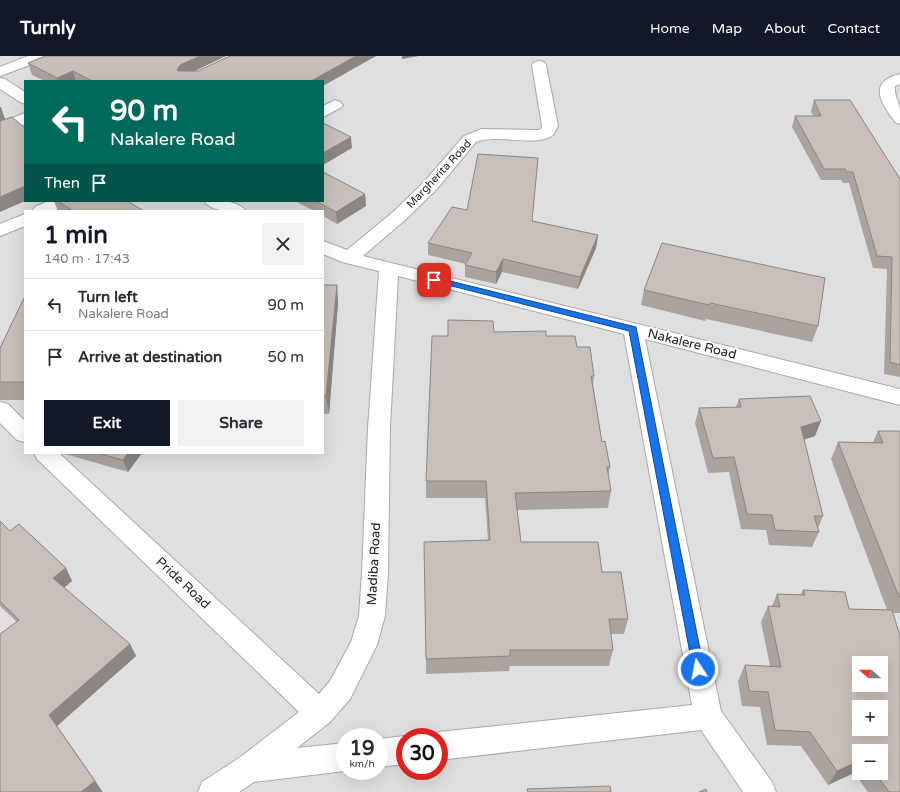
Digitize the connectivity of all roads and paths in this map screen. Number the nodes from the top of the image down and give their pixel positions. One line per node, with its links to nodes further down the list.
1 (41, 56): 3 (street)
2 (539, 65): 17 (street, Margherita Road)
3 (0, 72)
4 (900, 78): 8 (street)
5 (0, 82): 6 (street)
6 (24, 98)
7 (24, 118): 9 (street)
8 (900, 119)
9 (0, 129)
10 (59, 202): 12 (street)
11 (215, 202): 13 (street)
12 (43, 210)
13 (235, 210)
14 (24, 219): 15 (street)
15 (0, 231)
16 (324, 247): 17 (street, Nakalere Road)
17 (349, 258): 18 (street, Nakalere Road)
18 (389, 268): 19 (street, Nakalere Road); 24 (street, Madiba Road)
19 (633, 329): 20 (street, Nakalere Road); 25 (street)
20 (900, 396)
21 (0, 410): 22 (street)
22 (24, 433)
23 (46, 454): 24 (street, Pride Road)
24 (320, 713): 28 (street, Madiba Road)
25 (708, 716): 26 (street); 30 (street)
26 (448, 745)
27 (336, 758): 28 (street)
28 (249, 768): 29 (street, Madiba Road)
29 (212, 792)
30 (761, 792)

